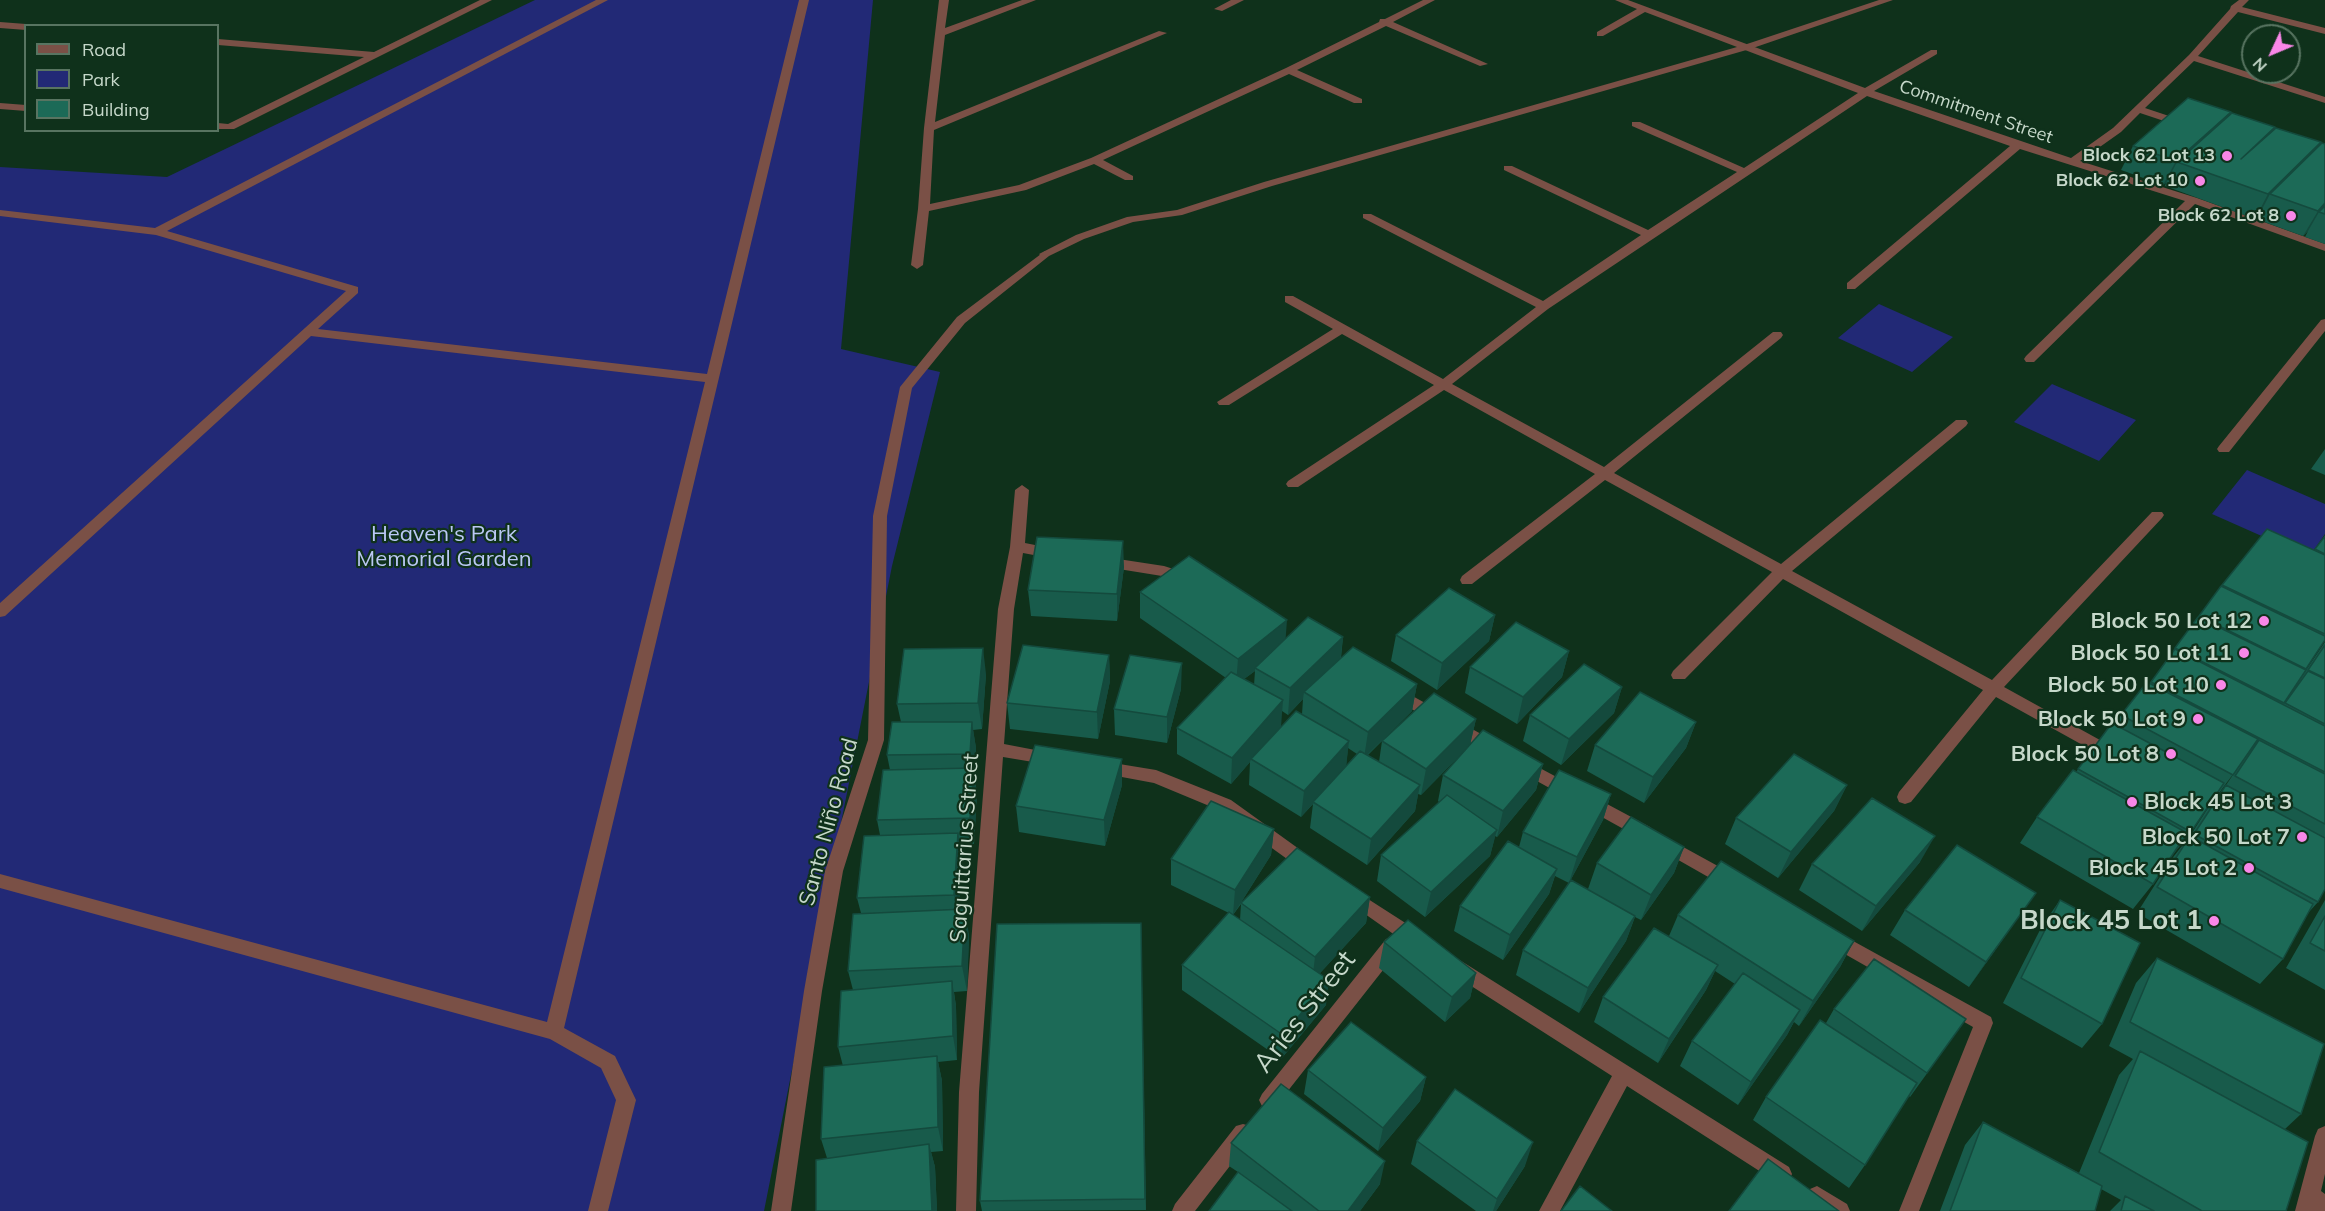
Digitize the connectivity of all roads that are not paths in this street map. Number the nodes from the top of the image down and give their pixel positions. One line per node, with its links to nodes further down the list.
1 (487, 0): 24 (street)
2 (603, 0): 48 (street)
3 (804, 0): 60 (street)
4 (944, 0): 19 (street)
5 (1031, 0): 19 (street)
6 (1239, 0): 11 (street)
7 (1430, 0): 14 (street)
8 (1620, 0): 12 (street, Commitment Street)
9 (1888, 0): 22 (street, Santo Niño Road)
10 (2244, 0): 13 (street)
11 (1219, 9)
12 (1644, 9): 20 (street); 22 (street, Commitment Street)
13 (2234, 9): 17 (street); 25 (street)
14 (1383, 21): 26 (street); 27 (street)
15 (0, 25): 16 (street)
16 (24, 27)
17 (2325, 31)
18 (1162, 33): 37 (street)
19 (939, 34): 37 (street)
20 (1600, 34)
21 (219, 42): 24 (street)
22 (1747, 47): 28 (street, Commitment Street); 93 (street, Santo Niño Road)
23 (1934, 52): 28 (street)
24 (377, 55): 35 (street)
25 (2192, 57): 29 (street); 33 (street)
26 (1483, 64)
27 (1289, 70): 30 (street); 39 (street)
28 (1866, 92): 38 (street, Commitment Street); 42 (street)
29 (2325, 100)
30 (1358, 101)
31 (0, 106): 32 (street)
32 (24, 108)
33 (2138, 108): 36 (street); 40 (street)
34 (1636, 124): 42 (street)
35 (219, 126)
36 (2193, 127)
37 (928, 128): 45 (street)
38 (2018, 144): 40 (street, Commitment Street); 52 (street)
39 (1095, 160): 43 (street); 45 (street)
40 (2072, 162): 44 (street, Commitment Street)
41 (1508, 168): 49 (street)
42 (1745, 172): 49 (street)
43 (1129, 178)
44 (2193, 200): 50 (street, Commitment Street); 59 (street)
45 (924, 209): 51 (street)
46 (0, 213): 48 (street)
47 (1366, 216): 54 (street)
48 (157, 232): 57 (street)
49 (1649, 235): 54 (street)
50 (2325, 248)
51 (917, 265)
52 (1851, 286)
53 (1289, 299): 56 (street)
54 (1544, 306): 61 (street)
55 (2325, 323): 64 (street)
56 (1343, 328): 61 (street); 62 (street)
57 (308, 332): 60 (street); 73 (street)
58 (1777, 335): 65 (street)
59 (2030, 359)
60 (714, 379): 88 (street)
61 (1443, 385): 65 (street); 66 (street)
62 (1224, 402)
63 (1960, 423): 70 (street)
64 (2223, 448)
65 (1605, 473): 70 (street); 71 (street)
66 (1293, 484)
67 (1022, 490): 69 (street, Saguittarius Street)
68 (2157, 515): 76 (street)
69 (1017, 548): 72 (street); 77 (street, Saguittarius Street)
70 (1782, 572): 74 (street); 76 (street)
71 (1467, 579)
72 (1204, 586)
73 (0, 612)
74 (1679, 675)
75 (1381, 685): 85 (street)
76 (1994, 688): 79 (street); 81 (street)
77 (996, 749): 78 (street); 94 (street, Saguittarius Street)
78 (1064, 761)
79 (2128, 763)
80 (1088, 765): 82 (street)
81 (1905, 797)
82 (1319, 872)
83 (0, 881): 88 (street)
84 (1337, 885): 87 (street)
85 (1745, 889)
86 (1818, 930): 98 (street)
87 (1403, 932): 89 (street); 95 (street, Aries Street)
88 (554, 1032): 92 (street)
89 (1624, 1072): 96 (street); 97 (street)
90 (2325, 1136): 91 (street)
91 (2313, 1204)
92 (598, 1211)
93 (781, 1211)
94 (966, 1211)
95 (1182, 1211)
96 (1549, 1211)
97 (1840, 1211)
98 (1909, 1211)

